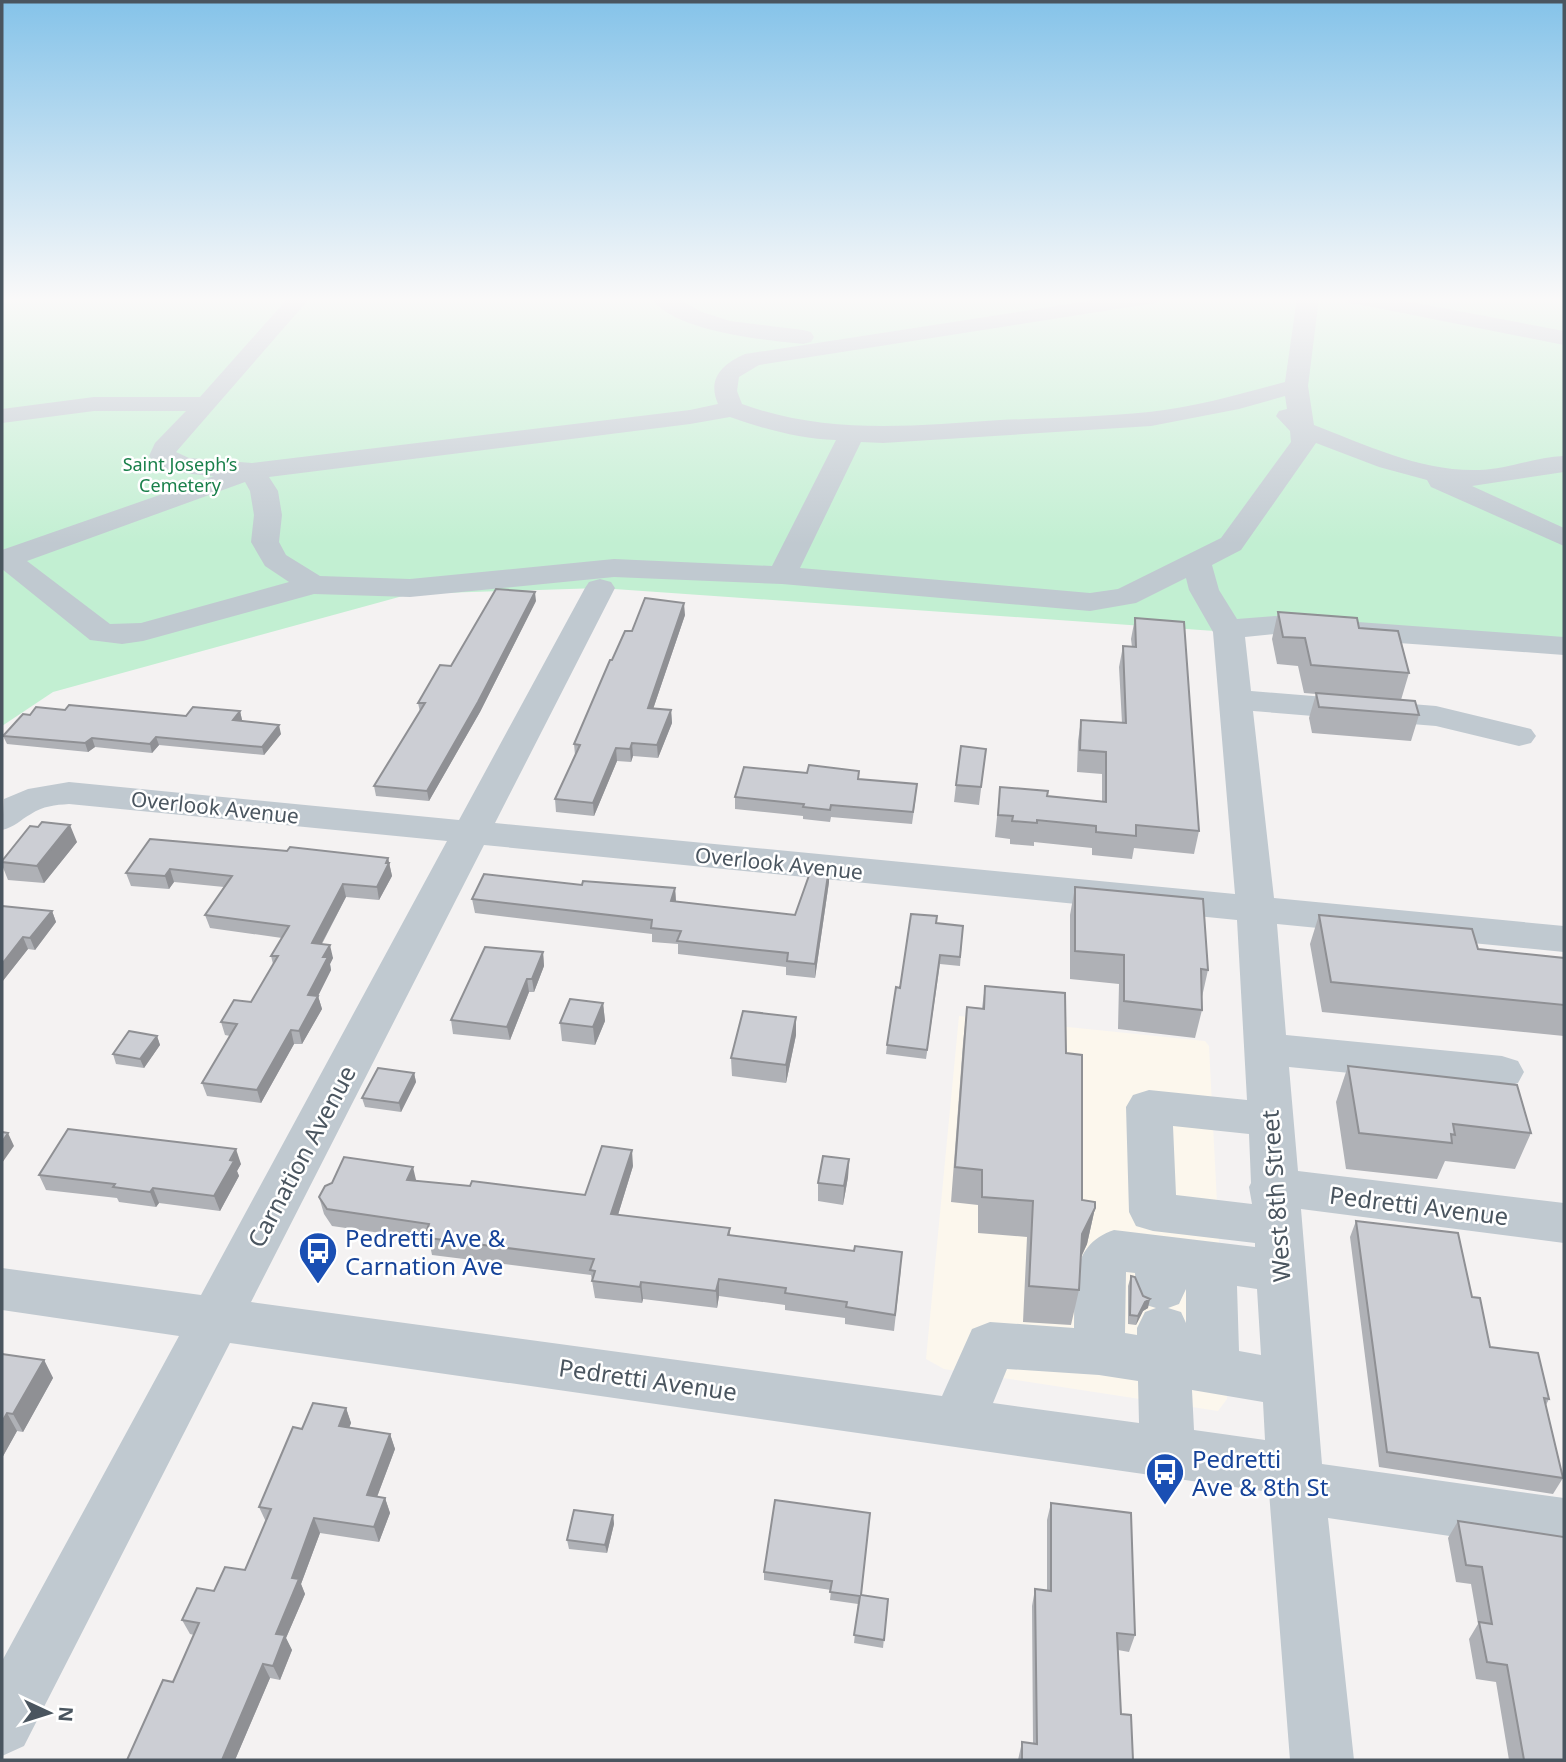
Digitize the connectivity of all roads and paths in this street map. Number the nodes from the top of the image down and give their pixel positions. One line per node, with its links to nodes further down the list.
1 (228, 380): 6 (street)
2 (725, 380): 7 (street)
3 (1297, 380): 4 (street)
4 (1296, 386): 5 (street); 9 (street)
5 (1239, 402): 9 (street); 10 (street)
6 (207, 404): 8 (street); 12 (street)
7 (732, 409): 10 (street); 12 (street)
8 (2, 416)
9 (1302, 429): 13 (street); 16 (street)
10 (852, 434): 17 (street)
11 (1564, 464): 13 (street)
12 (252, 471): 15 (street); 18 (street)
13 (1420, 471): 14 (street)
14 (1564, 538)
15 (4, 559): 18 (street)
16 (1197, 562): 17 (street); 20 (street)
17 (782, 575): 18 (street)
18 (313, 585)
19 (600, 588): 25 (street, Carnation Avenue)
20 (1229, 632): 21 (street); 22 (street, West 8th Street)
21 (1564, 646)
22 (1235, 700): 23 (street); 26 (street, West 8th Street)
23 (1519, 736)
24 (2, 819): 25 (street, Overlook Avenue)
25 (470, 833): 26 (street, Overlook Avenue); 35 (street, Carnation Avenue)
26 (1256, 910): 27 (street, Overlook Avenue); 28 (street, West 8th Street)
27 (1564, 939)
28 (1266, 1049): 29 (street); 30 (street, West 8th Street)
29 (1502, 1072)
30 (1269, 1119): 32 (street, West 8th Street); 32 (street)
31 (1564, 1223): 32 (street, Pedretti Avenue)
32 (1276, 1228): 33 (street); 38 (street, West 8th Street)
33 (1211, 1263): 36 (street); 36 (street)
34 (2, 1289): 35 (street, Pedretti Avenue)
35 (216, 1318): 39 (street, Pedretti Avenue); 43 (street, Carnation Avenue)
36 (1172, 1321): 37 (street); 37 (street); 38 (street); 40 (street)
37 (1099, 1352): 39 (street)
38 (1289, 1383): 41 (street, West 8th Street)
39 (958, 1423): 40 (street, Pedretti Avenue)
40 (1167, 1452): 41 (street, Pedretti Avenue)
41 (1296, 1478): 42 (street, Pedretti Avenue); 44 (street, West 8th Street)
42 (1564, 1525)
43 (2, 1724)
44 (1322, 1760)

